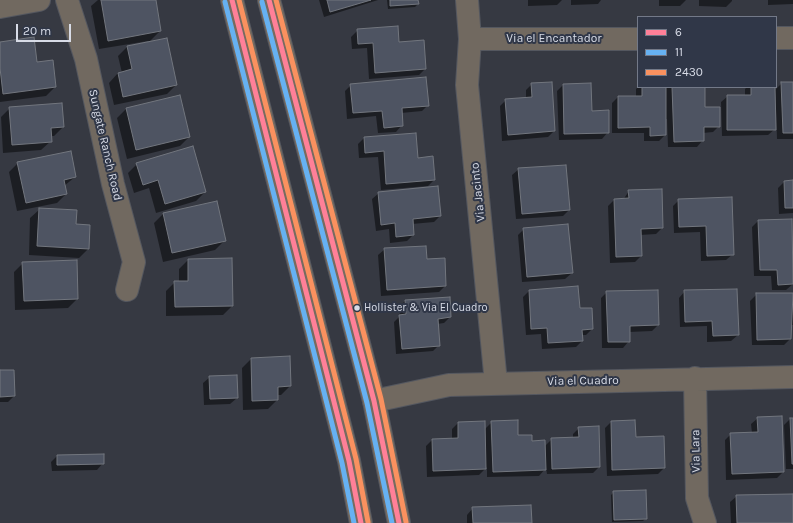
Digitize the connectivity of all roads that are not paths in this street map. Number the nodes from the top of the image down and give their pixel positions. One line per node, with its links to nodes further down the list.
1 (39, 0): 6 (street)
2 (67, 0): 11 (street, Sungate Ranch Road)
3 (232, 0): 16 (main road)
4 (269, 0): 15 (main road)
5 (467, 0): 9 (street, Via Jacinto)
6 (0, 8)
7 (777, 38): 8 (street)
8 (793, 38)
9 (470, 39): 10 (street, Via el Encantador); 14 (street, Via Jacinto)
10 (637, 39)
11 (127, 290)
12 (793, 377): 13 (street, Via el Cuadro)
13 (695, 378): 14 (street, Via el Cuadro); 18 (street, Via Lara)
14 (496, 383): 15 (street, Via el Cuadro)
15 (374, 401): 17 (main road)
16 (361, 523)
17 (399, 523)
18 (705, 523)

